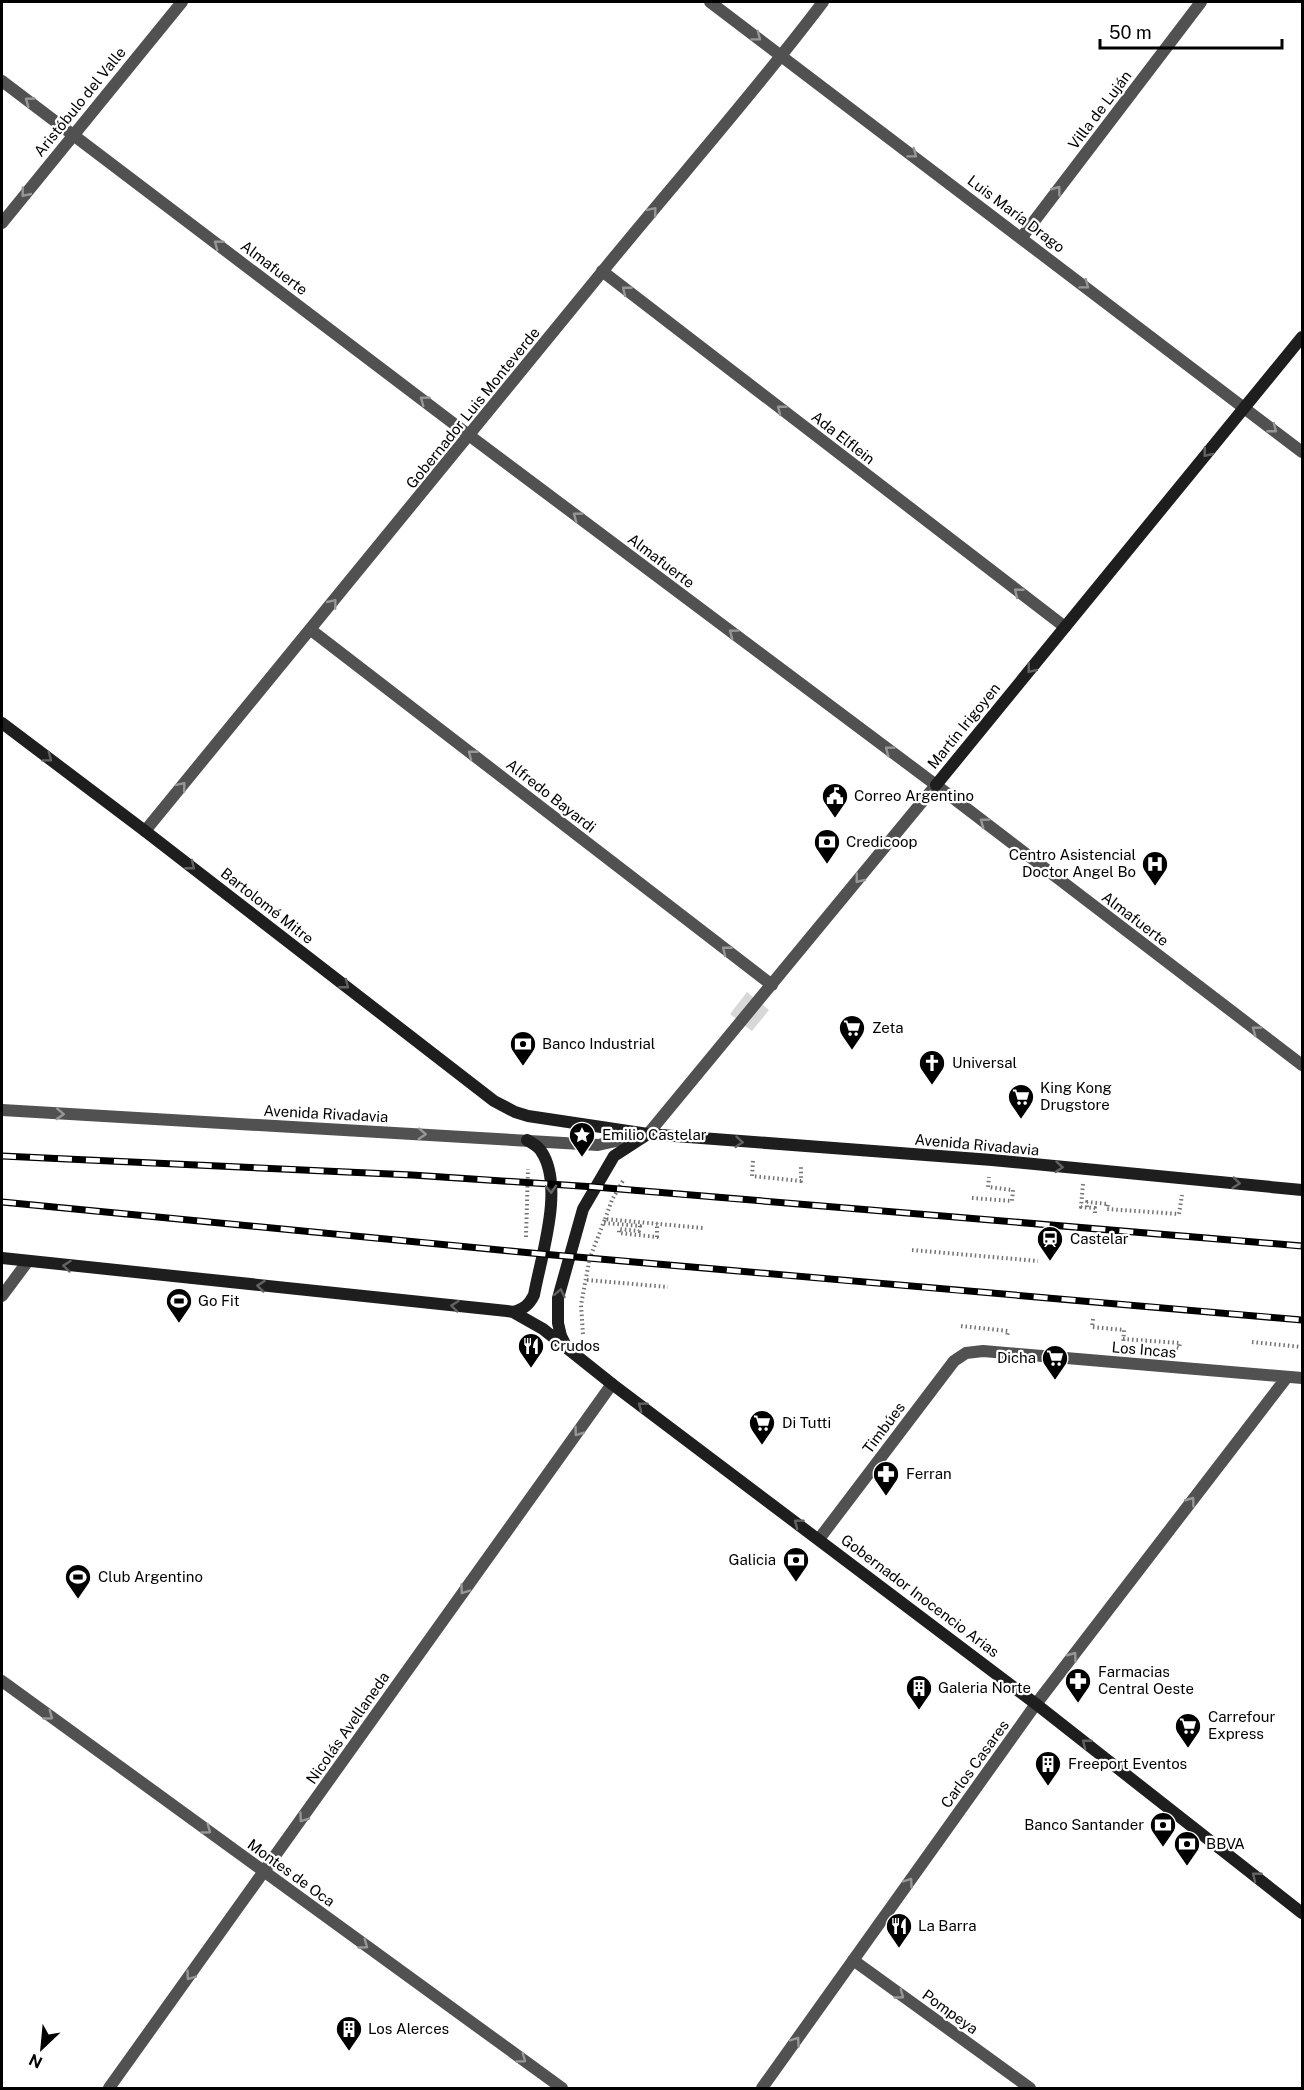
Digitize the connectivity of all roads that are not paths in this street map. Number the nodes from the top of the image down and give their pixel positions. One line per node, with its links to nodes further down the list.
1 (182, 2): 7 (street, Aristóbulo del Valle)
2 (710, 2): 5 (street, Luis María Drago, one-way to 5)
3 (823, 2): 5 (street, Gobernador Luis Monteverde)
4 (1201, 2): 9 (street, Villa de Luján, one-way to 4)
5 (783, 56): 9 (street, Luis María Drago, one-way to 9); 10 (street, Gobernador Luis Monteverde, one-way to 5)
6 (2, 81): 7 (street, Almafuerte, one-way to 6)
7 (73, 134): 8 (street, Aristóbulo del Valle, one-way to 8); 13 (street, Almafuerte, one-way to 7)
8 (2, 223)
9 (1022, 237): 12 (street, Luis María Drago, one-way to 12)
10 (602, 272): 13 (street, Gobernador Luis Monteverde); 15 (street, Ada Elflein, one-way to 10)
11 (1302, 337): 12 (street, Martín Irigoyen)
12 (1245, 408): 14 (street, Luis María Drago, one-way to 14); 15 (street, Martín Irigoyen, one-way to 15)
13 (470, 436): 16 (street, Gobernador Luis Monteverde, one-way to 13); 18 (street, Almafuerte, one-way to 13)
14 (1302, 452)
15 (1065, 627): 18 (street, Martín Irigoyen, one-way to 18)
16 (311, 630): 19 (street, Gobernador Luis Monteverde, one-way to 16); 20 (street, Alfredo Bayardi, one-way to 16)
17 (2, 723): 19 (street, Bartolomé Mitre, one-way to 19)
18 (936, 785): 20 (street, Martín Irigoyen, one-way to 20); 21 (street, Almafuerte, one-way to 18)
19 (145, 831): 23 (street, Bartolomé Mitre, one-way to 23)
20 (772, 985): 24 (street, Martín Irigoyen)
21 (1302, 1065)
22 (2, 1110): 25 (street, Avenida Rivadavia, one-way to 25)
23 (515, 1112): 24 (street, Avenida Rivadavia)
24 (648, 1134): 25 (street, Avenida Rivadavia); 26 (street, Avenida Rivadavia, one-way to 26); 31 (street, one-way to 24)
25 (522, 1139): 30 (street, one-way to 30)
26 (1302, 1190)
27 (2, 1258): 28 (street)
28 (28, 1262): 29 (street); 30 (street, one-way to 28)
29 (2, 1296)
30 (513, 1312): 31 (street, Gobernador Inocencio Arias)
31 (568, 1349): 35 (street, Gobernador Inocencio Arias)
32 (983, 1351): 33 (street, Los Incas); 36 (street, Timbúes)
33 (1287, 1377): 34 (street, Los Incas); 38 (street, Carlos Casares, one-way to 33)
34 (1302, 1378)
35 (612, 1384): 36 (street, Gobernador Inocencio Arias, one-way to 35); 39 (street, Nicolás Avellaneda, one-way to 39)
36 (819, 1539): 38 (street, Gobernador Inocencio Arias)
37 (2, 1681): 39 (street, Montes de Oca, one-way to 39)
38 (1036, 1704): 40 (street, Gobernador Inocencio Arias, one-way to 38); 41 (street, Carlos Casares, one-way to 38)
39 (265, 1872): 42 (street, Nicolás Avellaneda, one-way to 42); 43 (street, Montes de Oca, one-way to 43)
40 (1302, 1912)
41 (853, 1960): 44 (street, Carlos Casares, one-way to 41); 45 (street, Pompeya, one-way to 45)
42 (109, 2088)
43 (562, 2088)
44 (762, 2088)
45 (1030, 2088)

